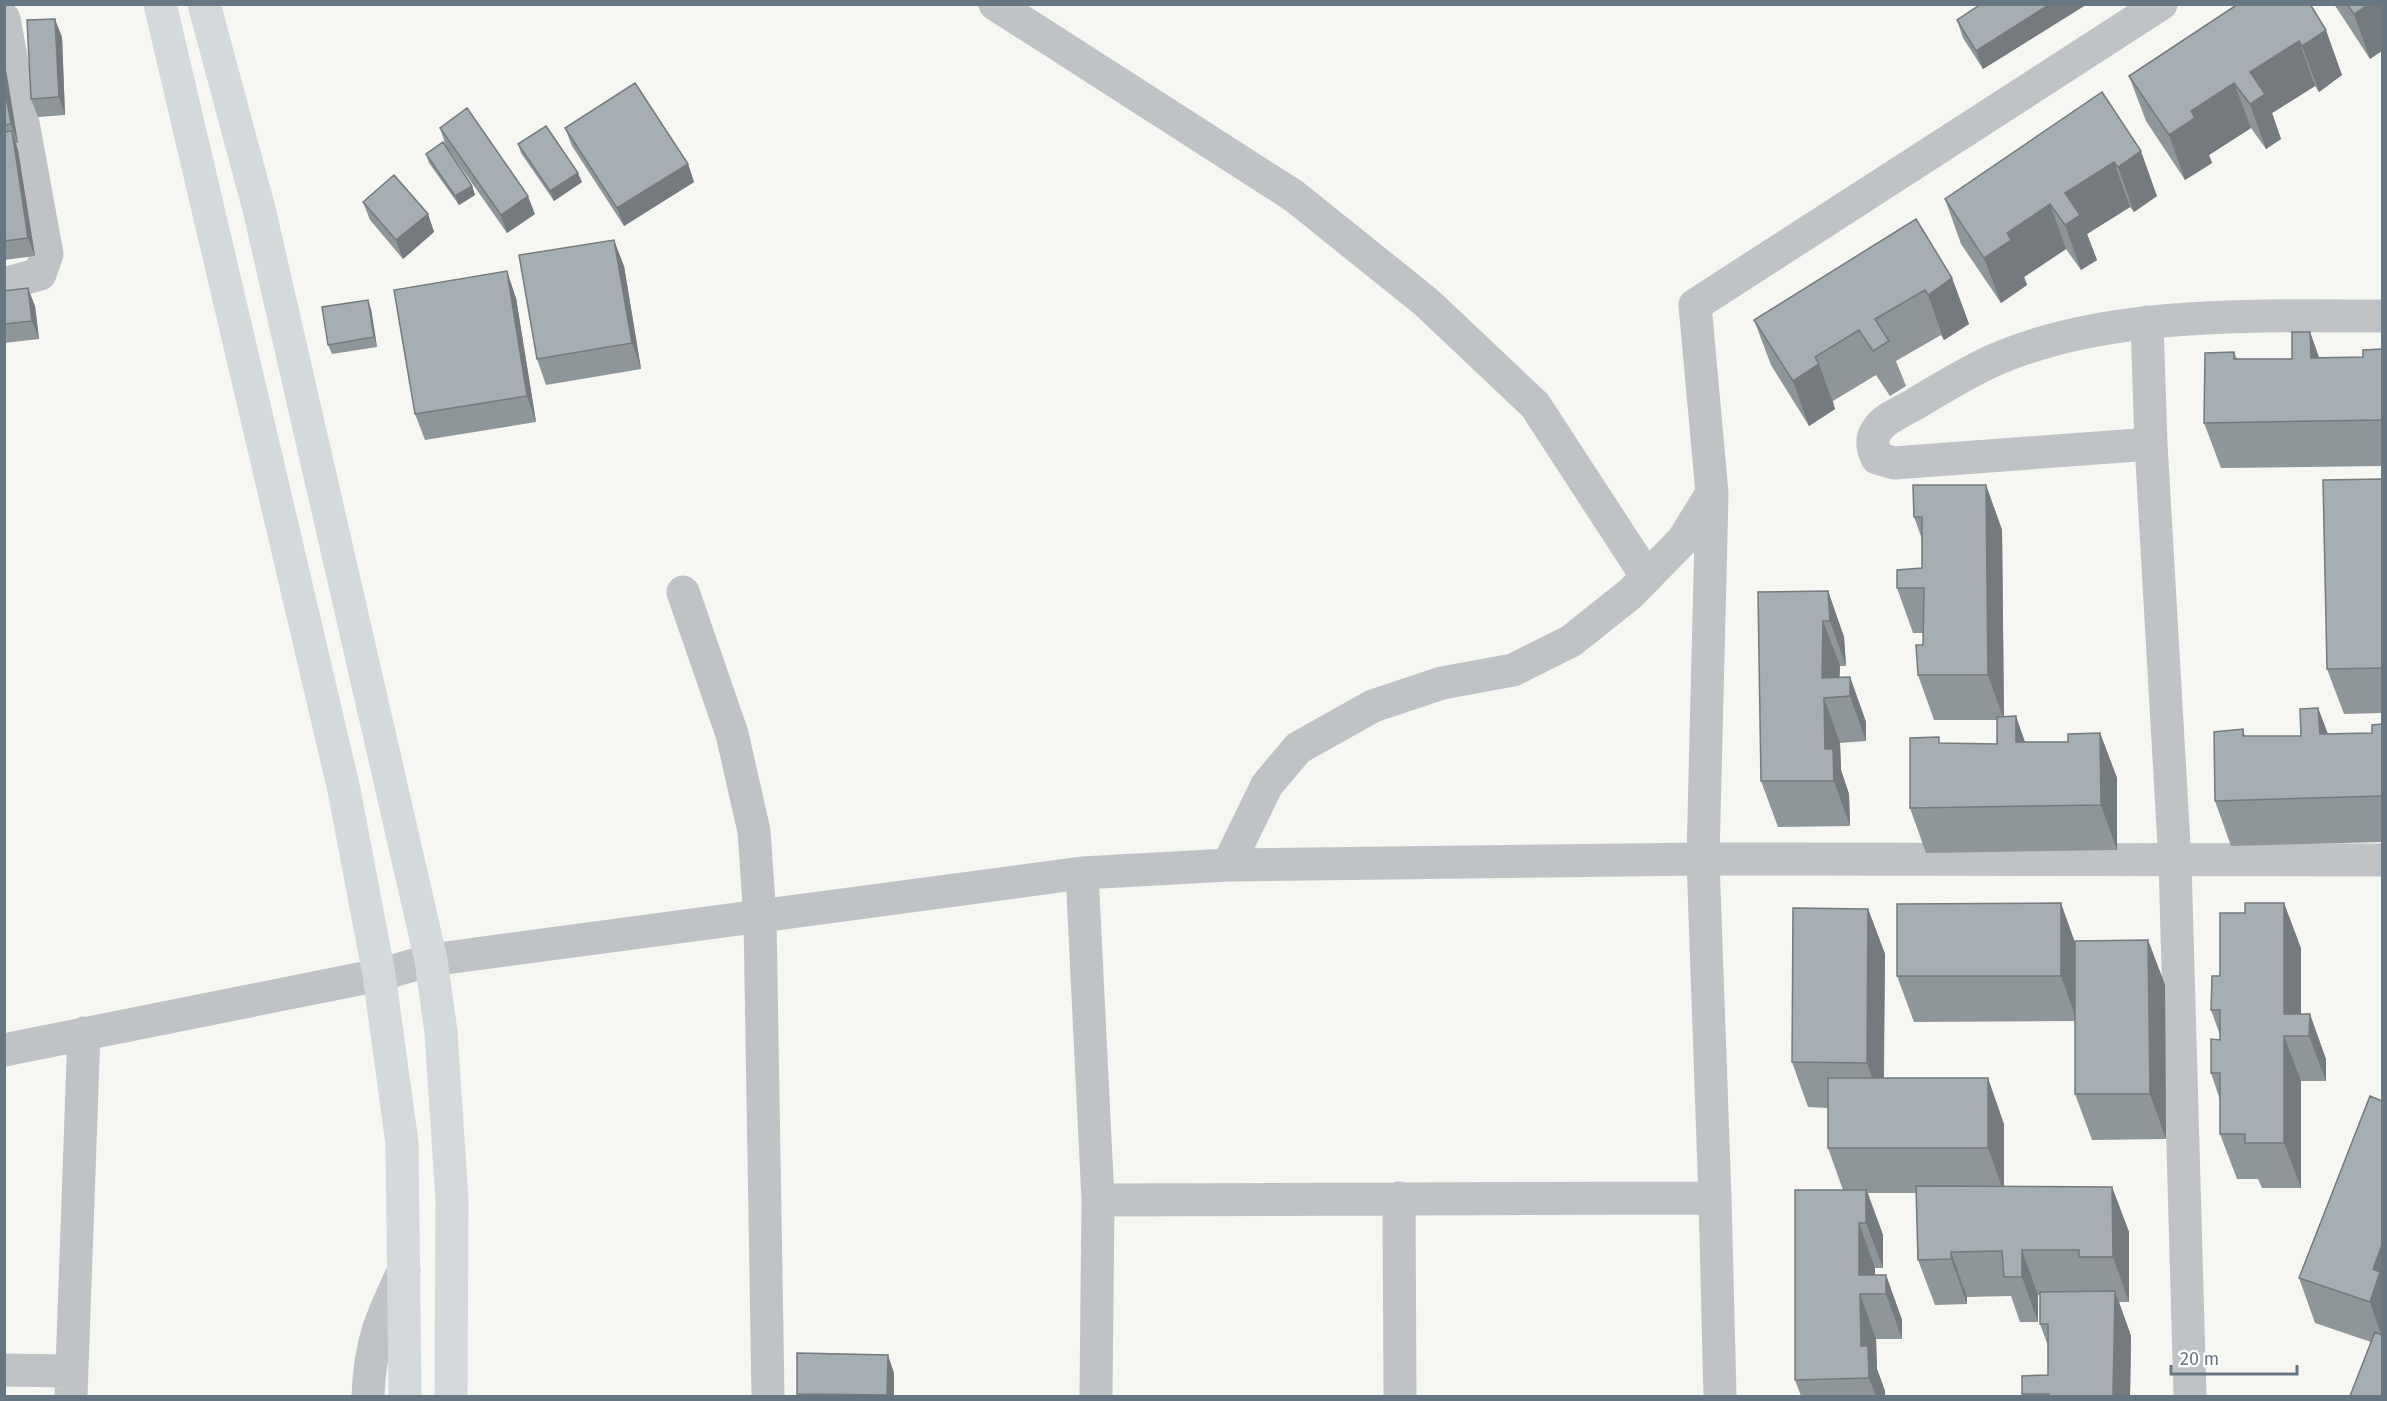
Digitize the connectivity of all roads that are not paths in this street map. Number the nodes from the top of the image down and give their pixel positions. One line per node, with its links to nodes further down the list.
1 (160, 4): 20 (main road)
2 (204, 4): 19 (main road)
3 (995, 4): 11 (street)
4 (2161, 4): 10 (street)
5 (4, 19): 6 (street)
6 (4, 284)
7 (2382, 316): 8 (street)
8 (2147, 322): 9 (street); 9 (street)
9 (2151, 444): 15 (street)
10 (1712, 493): 11 (street); 13 (street)
11 (1647, 577): 16 (street)
12 (683, 592): 18 (street)
13 (1703, 859): 15 (street); 16 (street); 24 (street)
14 (2382, 860): 15 (street)
15 (2175, 861): 36 (street)
16 (1228, 865): 17 (street)
17 (1082, 873): 18 (street); 25 (street)
18 (760, 918): 19 (street); 32 (street)
19 (431, 960): 20 (street); 31 (main road)
20 (380, 975): 21 (street); 26 (main road)
21 (84, 1033): 22 (street); 28 (street)
22 (4, 1050)
23 (1399, 1198): 24 (street); 25 (street); 34 (street)
24 (1714, 1198): 35 (street)
25 (1098, 1200): 33 (street)
26 (404, 1270): 29 (street); 30 (main road)
27 (4, 1370): 28 (street)
28 (71, 1384)
29 (368, 1396)
30 (405, 1396)
31 (451, 1396)
32 (768, 1396)
33 (1096, 1396)
34 (1400, 1396)
35 (1720, 1396)
36 (2190, 1396)

